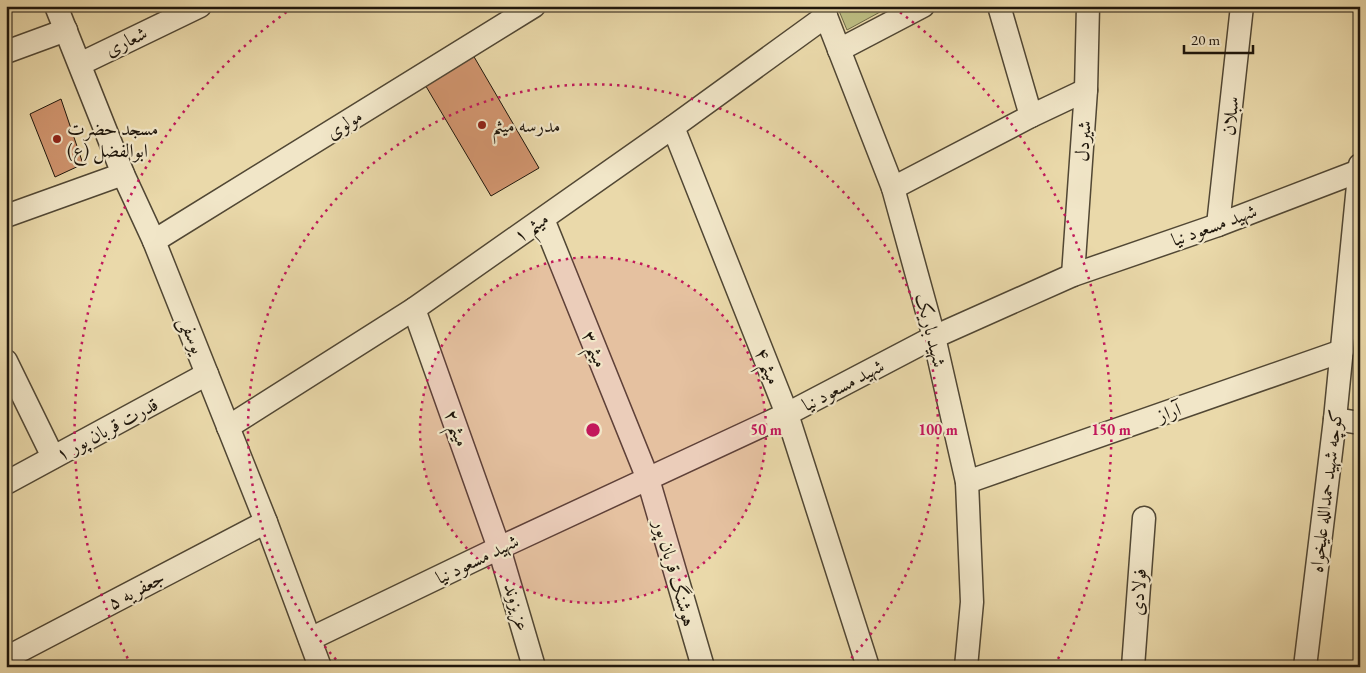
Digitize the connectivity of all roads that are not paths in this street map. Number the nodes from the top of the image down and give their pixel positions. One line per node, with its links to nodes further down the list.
1 (56, 6): 9 (street, یوسفی)
2 (200, 6): 12 (street, شعاری)
3 (534, 6): 23 (street, مولوی)
4 (923, 6): 10 (street)
5 (999, 6): 14 (street)
6 (1088, 6): 13 (street, شیردل)
7 (1242, 6): 22 (street, سبلان)
8 (824, 11): 10 (street, شهید باریک); 15 (street, میثم ۱)
9 (66, 30): 11 (street); 12 (street, یوسفی)
10 (839, 50): 19 (street, شهید باریک)
11 (6, 52)
12 (80, 64): 18 (street, یوسفی)
13 (1086, 90): 14 (street); 24 (street, شیردل)
14 (1031, 116): 19 (street)
15 (673, 127): 21 (street, میثم ۱); 30 (street, میثم ۴)
16 (1360, 165): 17 (street, کوچه شهید حمدالله علیخواه)
17 (1359, 171): 22 (street, شهید مسعود نیا); 27 (street, کوچه شهید حمدالله علیخواه)
18 (123, 174): 20 (street); 23 (street, یوسفی)
19 (893, 188): 26 (street, شهید باریک)
20 (6, 216)
21 (543, 219): 25 (street, میثم ۱); 35 (street, میثم ۳)
22 (1218, 225): 24 (street, شهید مسعود نیا)
23 (154, 241): 29 (street, یوسفی)
24 (1073, 275): 26 (street, شهید مسعود نیا)
25 (414, 308): 33 (street, میثم ۱); 40 (street, میثم ۲)
26 (934, 337): 30 (street, شهید مسعود نیا); 36 (street, شهید باریک)
27 (1342, 351): 31 (street, کوچه شهید حمدالله علیخواه); 36 (street, آراز)
28 (6, 361): 34 (street)
29 (207, 374): 33 (street, یوسفی); 34 (street, قدرت قربان پور ۱)
30 (787, 414): 35 (street, شهید مسعود نیا); 46 (street, میثم ۴)
31 (1335, 419): 32 (street); 49 (street, کوچه شهید حمدالله علیخواه)
32 (1360, 423)
33 (228, 427): 39 (street, یوسفی)
34 (53, 457): 37 (street, قدرت قربان پور ۱)
35 (648, 479): 40 (street, شهید مسعود نیا); 45 (street, هوشنگ قربان پور)
36 (967, 482): 47 (street, شهید باریک)
37 (6, 483)
38 (1144, 518): 48 (street, فولادی)
39 (266, 522): 41 (street, یوسفی); 42 (street, جعفریه ۵)
40 (499, 548): 41 (street, شهید مسعود نیا); 44 (street, عزیزوند)
41 (310, 639): 43 (street, یوسفی)
42 (6, 658)
43 (320, 667)
44 (534, 667)
45 (703, 667)
46 (868, 667)
47 (966, 667)
48 (1133, 667)
49 (1305, 667)

